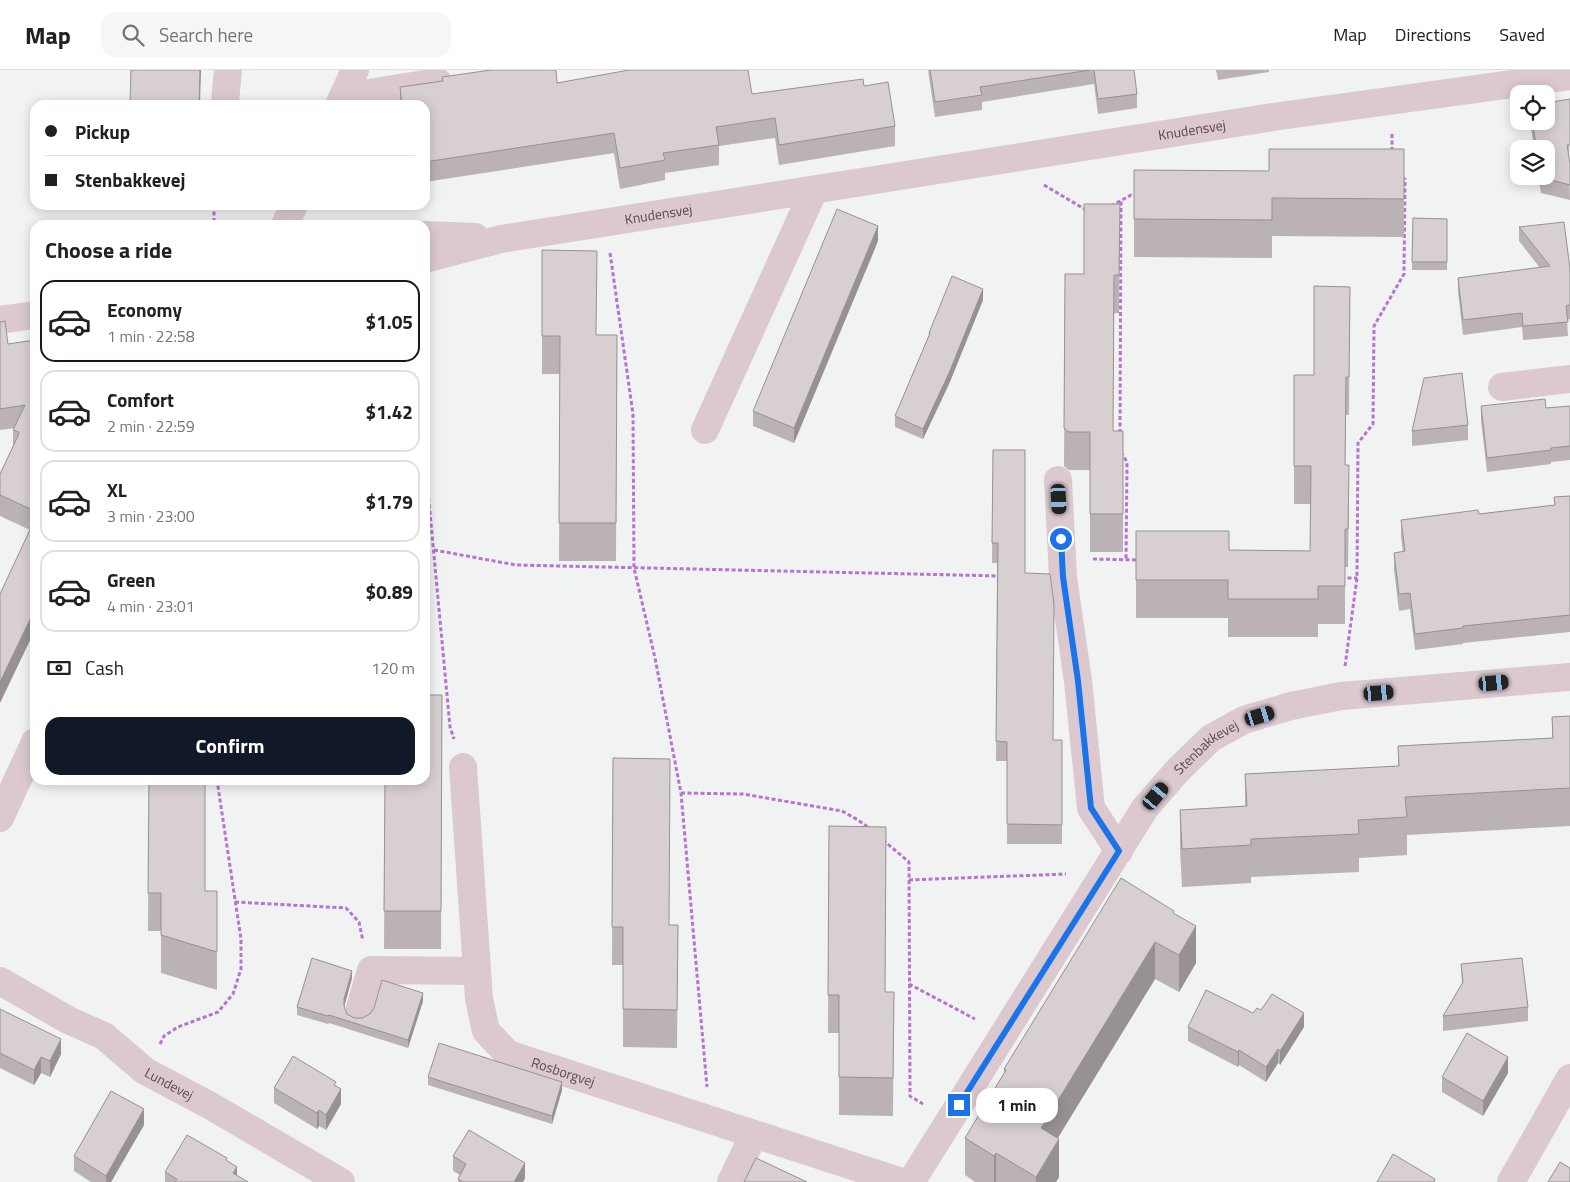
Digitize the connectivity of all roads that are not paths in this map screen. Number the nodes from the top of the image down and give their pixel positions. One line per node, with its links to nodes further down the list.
1 (228, 70): 5 (street)
2 (355, 70): 6 (street)
3 (1570, 76): 8 (street, Knudensvej)
4 (460, 79): 7 (street)
5 (225, 100)
6 (341, 100)
7 (346, 100)
8 (814, 190): 10 (street, Knudensvej); 16 (street)
9 (430, 235): 10 (street, Knudensvej)
10 (501, 239): 11 (street, Knudensvej)
11 (430, 258)
12 (30, 316): 13 (street)
13 (0, 320)
14 (1570, 379): 15 (street)
15 (1502, 387)
16 (704, 430)
17 (1058, 480): 22 (street)
18 (1570, 677): 22 (street, Stenbakkevej)
19 (30, 753): 21 (street)
20 (463, 767): 23 (street, Rosborgvej)
21 (0, 818)
22 (1119, 851): 31 (street, Stenbakkevej)
23 (477, 971): 25 (street); 27 (street, Rosborgvej)
24 (0, 981): 28 (street, Lundevej)
25 (359, 1011)
26 (1570, 1078): 32 (street)
27 (754, 1134): 29 (street); 30 (street, Rosborgvej)
28 (341, 1182)
29 (731, 1182)
30 (902, 1182)
31 (911, 1182)
32 (1511, 1182)

